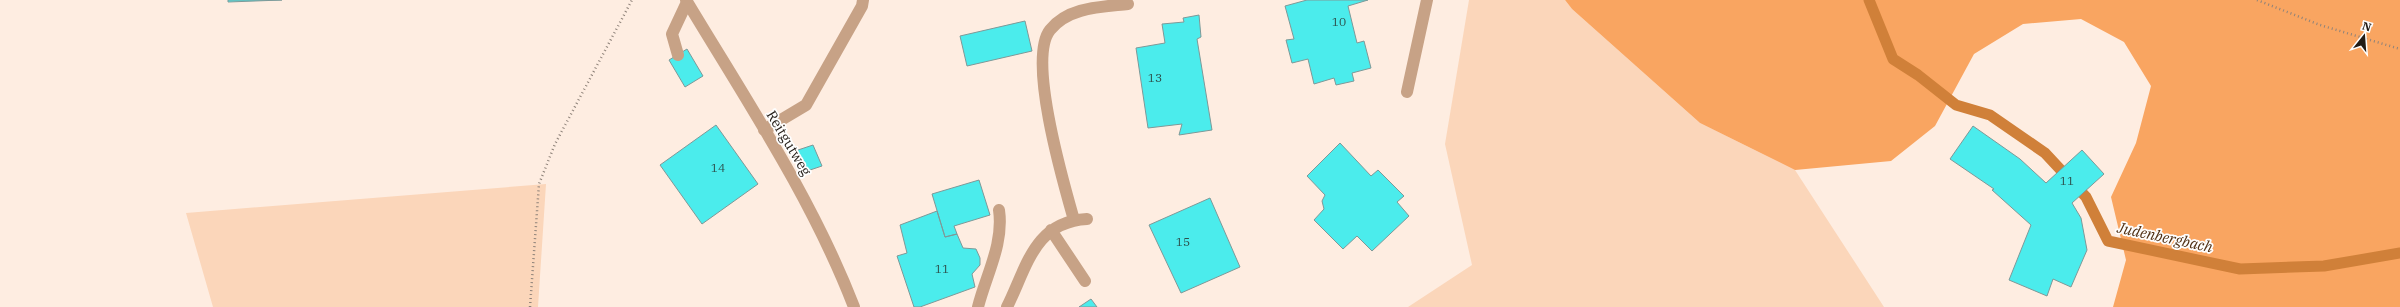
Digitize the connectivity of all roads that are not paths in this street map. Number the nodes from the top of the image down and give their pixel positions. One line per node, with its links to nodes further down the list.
1 (863, 0): 7 (street)
2 (1427, 0): 6 (street)
3 (686, 1): 5 (street); 7 (street, Reitgutweg)
4 (1128, 4): 10 (street)
5 (678, 55)
6 (1407, 92)
7 (764, 130): 13 (street, Reitgutweg)
8 (999, 210): 14 (street)
9 (1088, 219): 10 (street)
10 (1074, 220): 11 (street)
11 (1051, 230): 12 (street); 15 (street)
12 (1085, 281)
13 (854, 307)
14 (978, 307)
15 (1007, 307)

